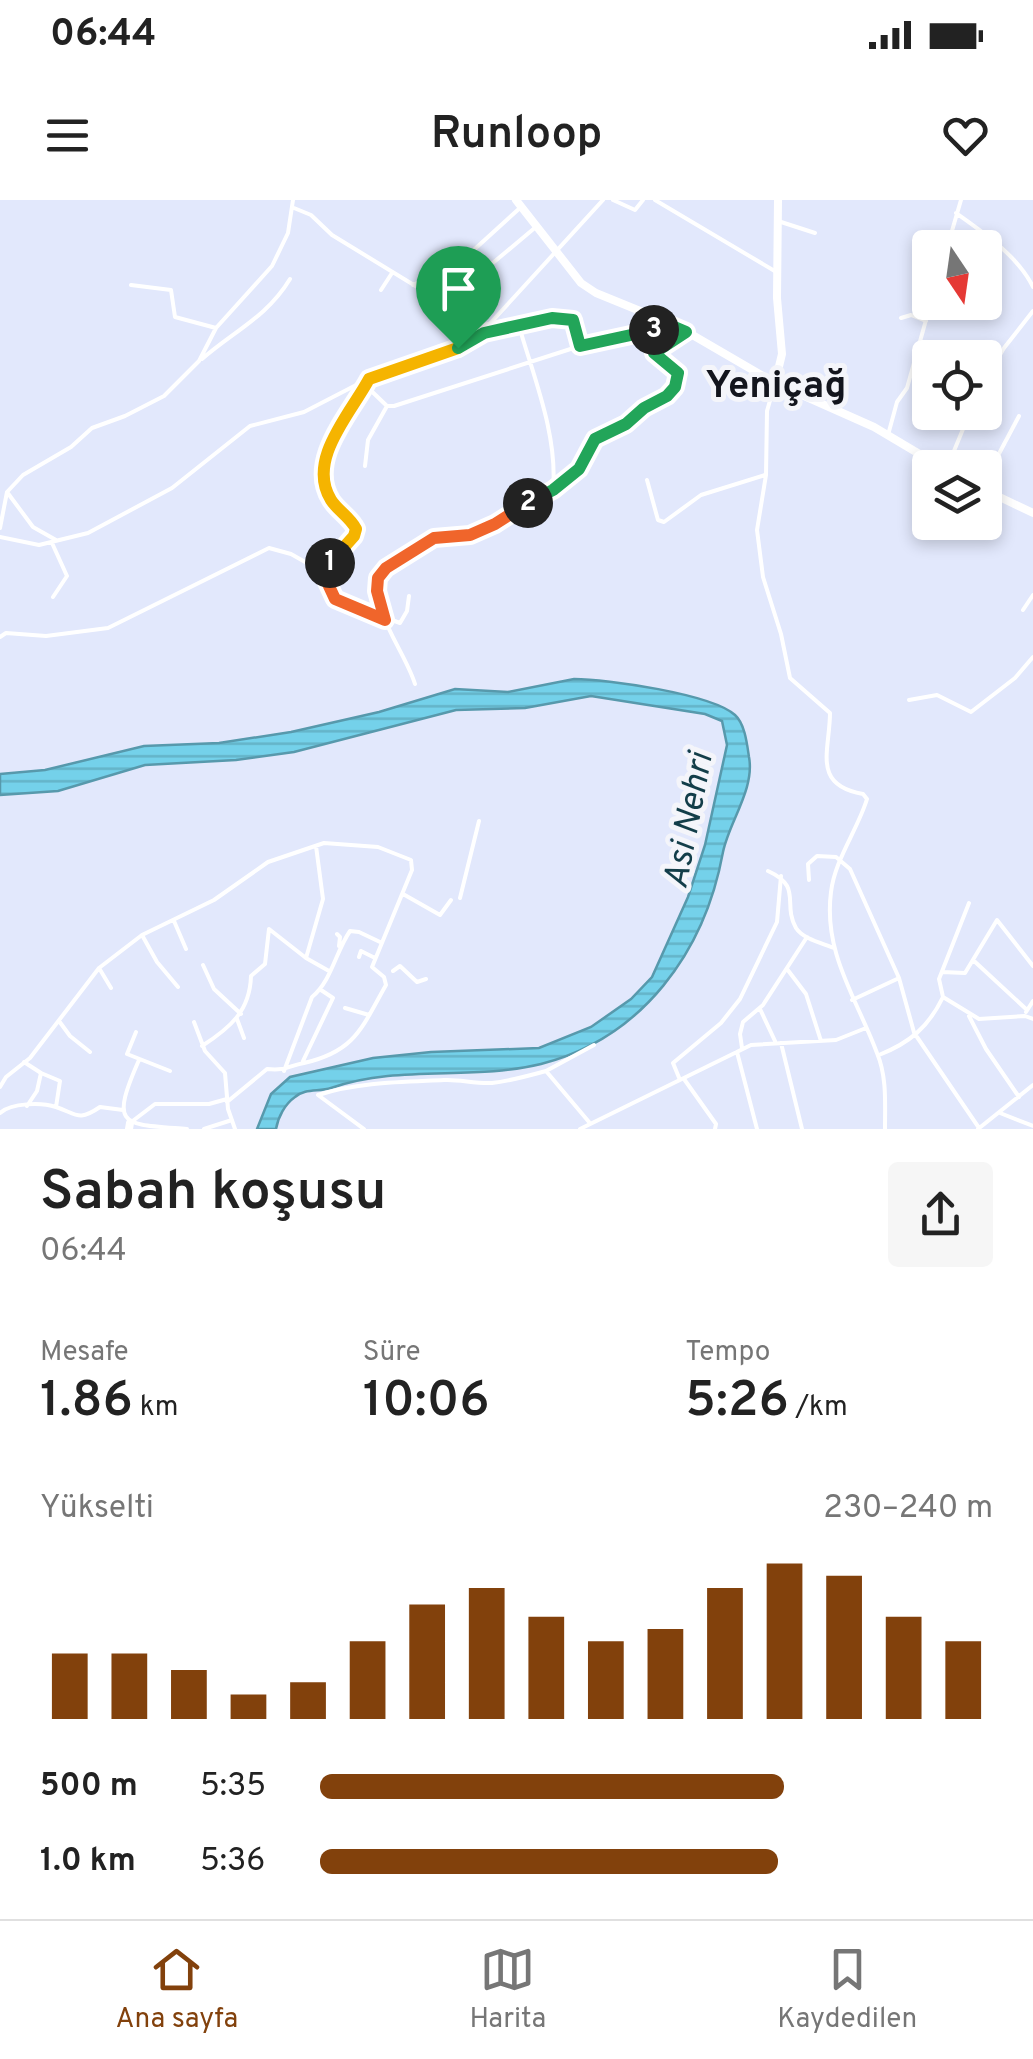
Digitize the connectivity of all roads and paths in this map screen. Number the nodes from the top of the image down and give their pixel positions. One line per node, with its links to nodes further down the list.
1 (294, 200): 9 (street)
2 (603, 200): 15 (street)
3 (613, 200): 4 (street)
4 (643, 200)
5 (655, 200): 17 (street)
6 (778, 200): 11 (street)
7 (960, 200): 10 (street)
8 (518, 203): 12 (street); 20 (street)
9 (294, 208): 16 (street); 29 (street)
10 (956, 213): 13 (street); 21 (street)
11 (778, 221): 14 (street); 17 (street)
12 (537, 226): 15 (street); 23 (street)
13 (951, 230)
14 (816, 233)
15 (557, 250): 28 (street); 32 (street)
16 (392, 273): 20 (street); 22 (street)
17 (778, 273): 38 (street)
18 (290, 280): 36 (street)
19 (132, 285): 29 (street)
20 (413, 286): 23 (street)
21 (1033, 288)
22 (381, 290)
23 (444, 304): 32 (street)
24 (1033, 314): 35 (street)
25 (901, 318): 26 (street)
26 (926, 321): 42 (street)
27 (519, 326): 32 (street); 33 (street); 37 (street)
28 (672, 326): 30 (street); 31 (street)
29 (216, 328): 36 (street)
30 (649, 331): 33 (street); 34 (street)
31 (686, 332): 34 (street); 38 (street)
32 (484, 333): 39 (street)
33 (580, 346): 37 (street)
34 (658, 350): 48 (street)
35 (1002, 351)
36 (200, 360): 49 (street)
37 (529, 360): 40 (street); 48 (street)
38 (775, 382): 42 (street); 46 (street)
39 (366, 386): 40 (street); 54 (street); 55 (street)
40 (387, 406): 45 (street)
41 (1018, 416): 44 (street)
42 (888, 436): 43 (street)
43 (913, 450)
44 (1000, 450)
45 (365, 466)
46 (766, 474): 47 (street); 67 (street)
47 (646, 480)
48 (553, 490): 60 (street)
49 (7, 492): 52 (street); 54 (street)
50 (1002, 498): 51 (street)
51 (1033, 513)
52 (0, 528)
53 (0, 537): 54 (street)
54 (55, 542): 58 (street)
55 (322, 571): 60 (street); 61 (street)
56 (1033, 595): 59 (street)
57 (409, 596): 60 (street)
58 (54, 597)
59 (1023, 610)
60 (385, 620): 63 (street)
61 (0, 636)
62 (1033, 658): 64 (street)
63 (416, 684)
64 (909, 700)
65 (479, 821): 74 (street)
66 (316, 846): 68 (street); 73 (street); 87 (street)
67 (842, 860): 72 (street); 84 (street); 97 (street)
68 (268, 862): 69 (street); 77 (street)
69 (271, 869)
70 (768, 871): 71 (street)
71 (780, 876): 80 (street); 133 (street)
72 (810, 880)
73 (403, 894): 75 (street); 81 (street)
74 (460, 898)
75 (451, 900)
76 (969, 903): 96 (street)
77 (174, 921): 78 (street); 85 (street)
78 (142, 934): 92 (street); 99 (street)
79 (336, 934): 83 (street)
80 (807, 937): 84 (street); 93 (street)
81 (382, 943): 83 (street); 88 (street)
82 (330, 944): 83 (street)
83 (338, 947): 94 (street)
84 (834, 948): 103 (street)
85 (186, 949)
86 (359, 957): 88 (street)
87 (306, 958): 94 (street); 110 (street)
88 (375, 958): 108 (street)
89 (973, 960): 91 (street); 96 (street); 107 (street)
90 (203, 965): 110 (street)
91 (1033, 966)
92 (98, 968): 100 (street); 113 (street)
93 (787, 970): 106 (street); 120 (street)
94 (329, 971): 101 (street)
95 (394, 971): 98 (street)
96 (942, 972): 102 (street)
97 (899, 978): 103 (street); 117 (street)
98 (426, 979)
99 (178, 987)
100 (111, 988)
101 (321, 990): 128 (street); 129 (street)
102 (943, 997): 109 (street); 117 (street)
103 (852, 1000): 115 (street)
104 (1033, 1001): 107 (street)
105 (344, 1008): 108 (street)
106 (760, 1008): 119 (street); 123 (street)
107 (1026, 1009): 111 (street)
108 (370, 1015): 128 (street)
109 (969, 1015): 111 (street); 136 (street)
110 (239, 1016): 118 (street); 122 (street)
111 (1025, 1016): 112 (street)
112 (1033, 1019)
113 (59, 1021): 124 (street); 127 (street)
114 (194, 1022): 122 (street)
115 (866, 1028): 120 (street); 125 (street)
116 (136, 1032): 126 (street)
117 (915, 1036): 125 (street); 150 (street)
118 (244, 1038)
119 (778, 1042): 120 (street); 123 (street); 157 (street)
120 (821, 1042)
121 (594, 1045): 130 (street)
122 (202, 1046): 138 (street)
123 (739, 1049): 133 (street); 156 (street)
124 (90, 1052)
125 (878, 1055): 158 (street)
126 (139, 1060): 131 (street); 142 (street)
127 (24, 1062): 132 (street); 135 (street)
128 (302, 1063): 129 (street)
129 (284, 1071): 138 (street)
130 (546, 1071): 146 (street); 153 (street)
131 (170, 1072)
132 (41, 1073): 140 (street); 141 (street)
133 (682, 1079): 146 (street); 155 (street)
134 (1033, 1085): 136 (street)
135 (0, 1086)
136 (1019, 1097): 144 (street)
137 (0, 1098): 139 (street)
138 (227, 1100): 145 (street); 147 (street)
139 (7, 1106): 140 (street); 143 (street)
140 (27, 1106): 141 (street)
141 (56, 1107): 142 (street)
142 (123, 1110): 147 (street)
143 (0, 1112)
144 (1000, 1113): 148 (street); 150 (street)
145 (232, 1120): 151 (street); 152 (street)
146 (589, 1122): 154 (street)
147 (129, 1126): 149 (street)
148 (1033, 1126)
149 (187, 1128)
150 (979, 1128)
151 (204, 1129)
152 (234, 1129)
153 (364, 1129)
154 (580, 1129)
155 (715, 1129)
156 (758, 1129)
157 (802, 1129)
158 (885, 1129)

